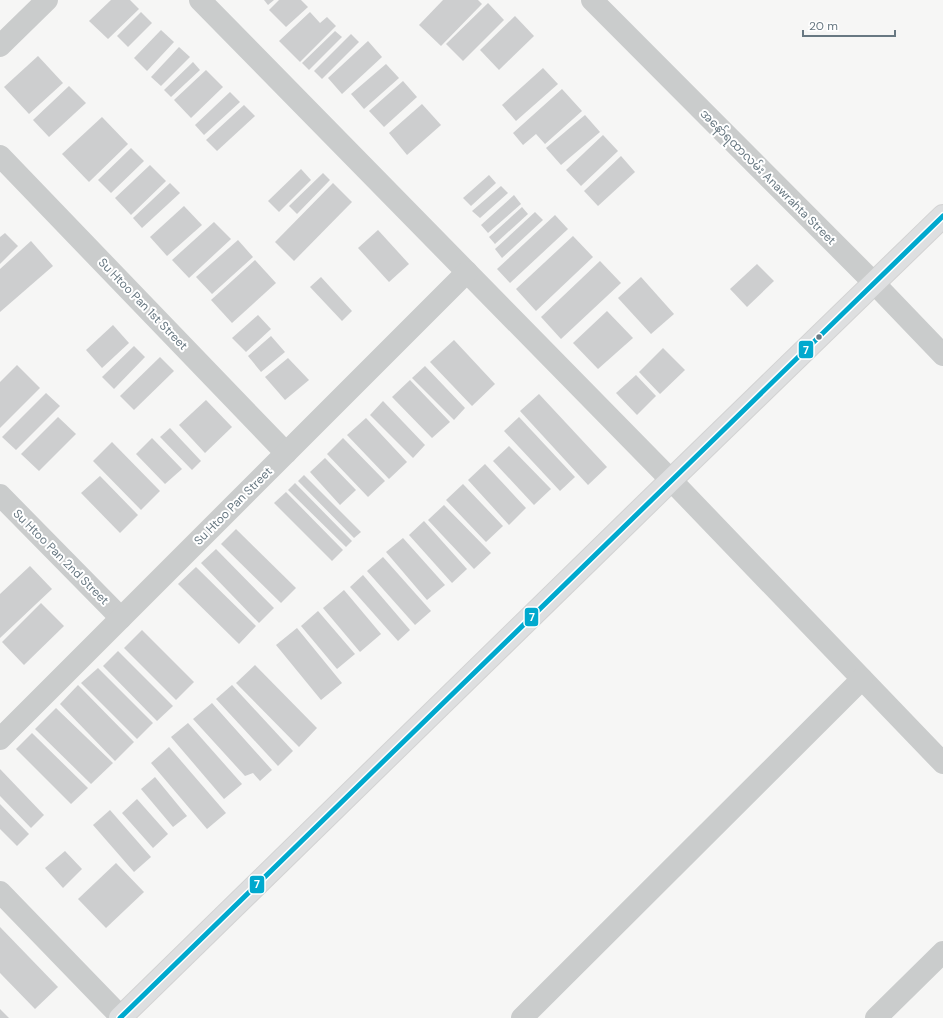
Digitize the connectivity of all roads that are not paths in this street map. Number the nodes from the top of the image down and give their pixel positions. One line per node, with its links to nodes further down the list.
1 (47, 0): 4 (street)
2 (200, 0): 7 (street)
3 (592, 0): 8 (street, အနော်ရထာလမ်း Anawrahta Street)
4 (0, 46)
5 (0, 156): 10 (street, Su Htoo Pan 1st Street)
6 (943, 216): 8 (main road)
7 (467, 272): 10 (street, Su Htoo Pan Street); 11 (street)
8 (874, 283): 9 (street, အနော်ရထာလမ်း Anawrahta Street); 11 (main road)
9 (943, 355)
10 (286, 453): 13 (street, Su Htoo Pan Street)
11 (671, 480): 14 (street); 19 (main road)
12 (0, 496): 13 (street, Su Htoo Pan 2nd Street)
13 (121, 618): 15 (street, Su Htoo Pan Street)
14 (862, 679): 16 (street); 20 (street)
15 (0, 739)
16 (943, 762)
17 (0, 892): 19 (street)
18 (943, 952): 21 (street)
19 (121, 1018)
20 (522, 1018)
21 (876, 1018)

